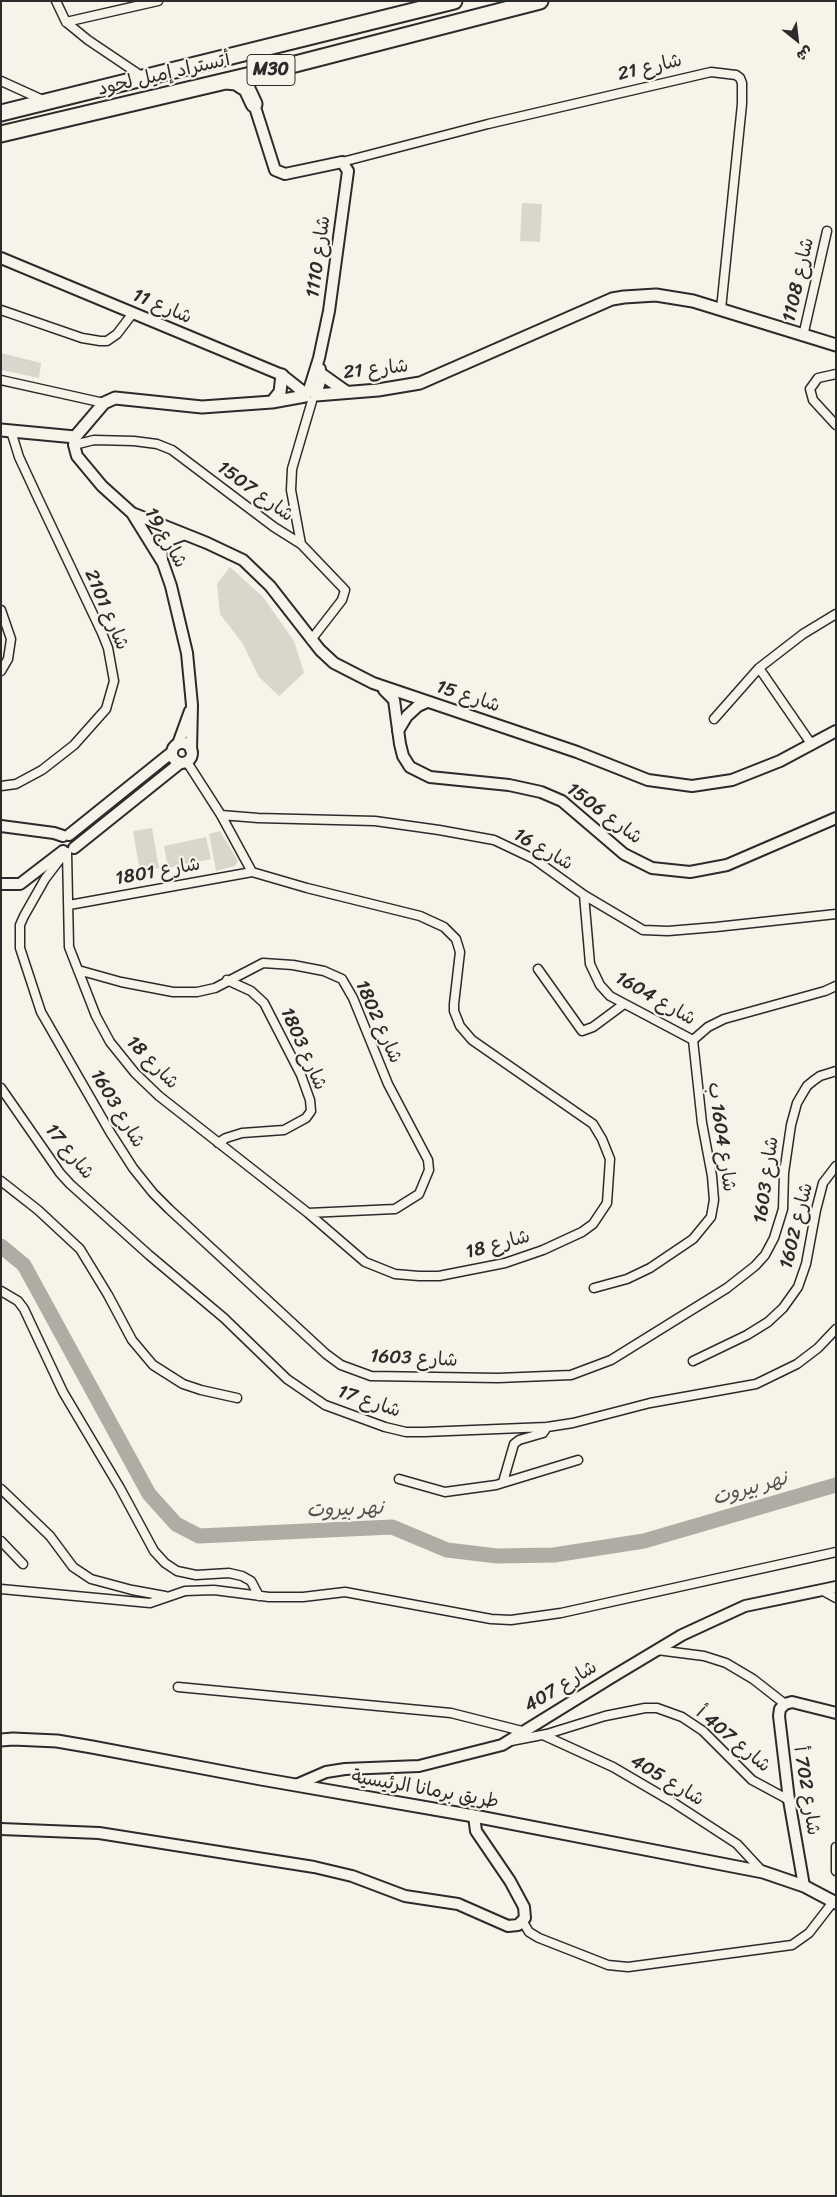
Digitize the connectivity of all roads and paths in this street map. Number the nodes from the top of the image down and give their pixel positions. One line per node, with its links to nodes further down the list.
1 (56, 1): 5 (street)
2 (158, 1): 5 (street)
3 (454, 1): 7 (highway, أتستراد إميل لحود / M30)
4 (540, 1): 6 (highway, أتستراد إميل لحود / M30)
5 (66, 22): 7 (street)
6 (268, 71): 9 (highway, أتستراد إميل لحود / M30); 11 (highway)
7 (143, 77): 10 (highway, أتستراد إميل لحود / M30)
8 (1, 81): 10 (street)
9 (226, 81): 11 (highway); 13 (highway, أتستراد إميل لحود / M30)
10 (47, 102): 12 (highway, أتستراد إميل لحود / M30)
11 (254, 104): 14 (street)
12 (1, 113)
13 (1, 134)
14 (342, 162): 17 (street, شارع 21); 22 (street, شارع 1110)
15 (827, 232): 20 (street, شارع 1108)
16 (1, 258): 19 (street, شارع 11)
17 (720, 309): 20 (main road, شارع 21); 27 (main road, شارع 21)
18 (1, 310): 19 (street)
19 (132, 313): 25 (street, شارع 11)
20 (803, 336): 21 (main road, شارع 21)
21 (836, 345)
22 (319, 358): 23 (street); 28 (street)
23 (321, 374): 27 (main road); 28 (street)
24 (836, 374): 31 (street)
25 (282, 375): 28 (street, شارع 11); 29 (main road)
26 (1, 380): 30 (street)
27 (345, 391): 28 (main road, شارع 21)
28 (311, 395): 29 (main road, شارع 21); 36 (street)
29 (272, 402): 30 (main road, شارع 21)
30 (104, 403): 33 (main road)
31 (836, 425)
32 (6, 431): 33 (main road); 54 (street, شارع 2101)
33 (74, 442): 34 (street, شارع 19); 36 (street, شارع 1507)
34 (132, 513): 35 (street, شارع 15); 37 (street, شارع 19)
35 (185, 534): 37 (street); 40 (street, شارع 15)
36 (301, 544): 40 (street, شارع 1507)
37 (163, 563): 45 (street, شارع 19)
38 (1, 610): 42 (street)
39 (836, 614): 41 (street)
40 (311, 640): 43 (street, شارع 15)
41 (758, 668): 46 (street); 50 (street)
42 (1, 671)
43 (373, 683): 44 (street, شارع 15); 47 (street, شارع 1506)
44 (427, 702): 47 (street); 50 (street, شارع 15)
45 (192, 706): 49 (street); 51 (street, شارع 19)
46 (714, 718)
47 (398, 732): 56 (street, شارع 1506)
48 (834, 733): 50 (street, شارع 15)
49 (178, 744): 51 (street); 52 (street)
50 (812, 745)
51 (191, 750): 53 (street)
52 (171, 753): 53 (street); 58 (street)
53 (183, 763): 55 (street); 59 (street)
54 (1, 786)
55 (222, 815): 60 (street); 62 (street, شارع 16)
56 (836, 818)
57 (1, 826): 58 (street)
58 (66, 836): 59 (street); 59 (street)
59 (67, 851): 61 (street); 63 (street, شارع 18); 71 (street, شارع 1603)
60 (252, 872): 63 (street, شارع 1801); 76 (street, شارع 18)
61 (1, 884)
62 (584, 895): 64 (street, شارع 16); 69 (street, شارع 1604)
63 (69, 905): 66 (street, شارع 18)
64 (836, 914)
65 (538, 968): 69 (street)
66 (78, 970): 67 (street, شارع 1802); 73 (street, شارع 18)
67 (227, 980): 73 (street, شارع 1803); 76 (street, شارع 1802)
68 (836, 986): 70 (street, شارع 1604)
69 (624, 1004): 70 (street, شارع 1604)
70 (693, 1040): 77 (street, شارع 1604 ب)
71 (836, 1071)
72 (1, 1088): 82 (street, شارع 17)
73 (218, 1143): 76 (street, شارع 18)
74 (836, 1166): 80 (street, شارع 1602)
75 (1, 1181): 81 (street)
76 (308, 1213)
77 (594, 1288)
78 (1, 1291): 94 (street)
79 (836, 1329): 82 (street, شارع 17)
80 (693, 1361)
81 (236, 1398)
82 (547, 1427): 85 (street)
83 (578, 1460): 85 (street)
84 (399, 1479): 85 (street)
85 (503, 1482)
86 (1, 1489): 93 (street)
87 (1, 1541): 89 (street)
88 (836, 1552): 94 (street)
89 (24, 1564)
90 (836, 1586): 92 (street, شارع 407)
91 (1, 1589): 93 (street)
92 (823, 1591): 95 (street); 96 (street, شارع 407)
93 (165, 1596): 94 (street)
94 (259, 1596)
95 (836, 1598)
96 (658, 1650): 98 (street); 100 (street, شارع 407)
97 (178, 1687): 100 (street)
98 (785, 1704): 99 (street); 105 (street, شارع 702 أ)
99 (836, 1713)
100 (522, 1731): 103 (street, شارع 407)
101 (543, 1735): 103 (street, شارع 407 أ); 105 (street, شارع 407 أ); 110 (street, شارع 405)
102 (1, 1740): 104 (main road, طريق برمانا الرئيسية)
103 (509, 1742): 104 (street, شارع 407)
104 (296, 1785): 106 (main road, طريق برمانا الرئيسية)
105 (789, 1800): 111 (street, شارع 702 أ)
106 (474, 1816): 110 (main road, طريق برمانا الرئيسية); 113 (street)
107 (1, 1829): 113 (street)
108 (836, 1847): 109 (street)
109 (836, 1871)
110 (763, 1872): 111 (main road, طريق برمانا الرئيسية)
111 (804, 1886): 112 (main road, طريق برمانا الرئيسية)
112 (834, 1903): 113 (street)
113 (523, 1922)

